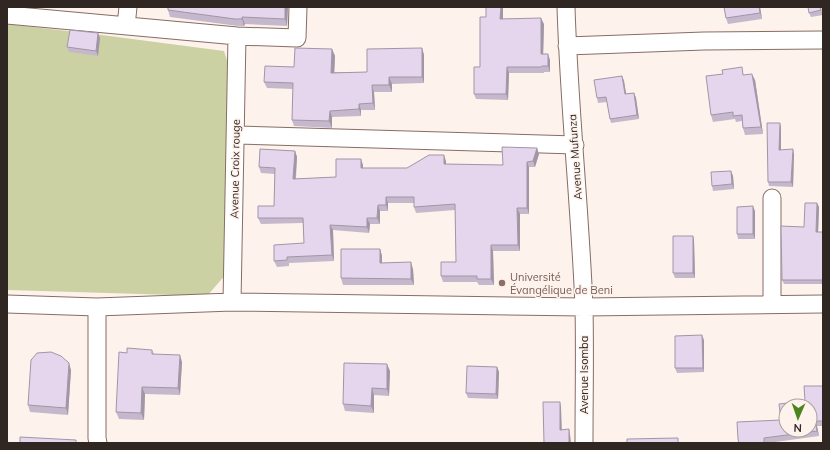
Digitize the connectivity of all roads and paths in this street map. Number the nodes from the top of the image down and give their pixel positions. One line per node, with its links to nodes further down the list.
1 (128, 7): 5 (street)
2 (298, 7): 6 (street)
3 (566, 7): 8 (street, Avenue Mufunza)
4 (7, 15): 5 (street)
5 (126, 26): 6 (street)
6 (237, 36): 9 (street, Avenue Croix rouge)
7 (823, 40): 8 (street)
8 (568, 46): 10 (street, Avenue Mufunza)
9 (236, 135): 10 (street); 12 (street, Avenue Croix rouge)
10 (575, 145): 17 (street, Avenue Mufunza)
11 (772, 198): 14 (street)
12 (232, 302): 16 (street); 17 (street)
13 (7, 304): 16 (street)
14 (772, 304): 15 (street); 17 (street)
15 (823, 304)
16 (97, 306): 18 (street)
17 (584, 307): 19 (street, Avenue Isomba)
18 (98, 443)
19 (584, 443)

